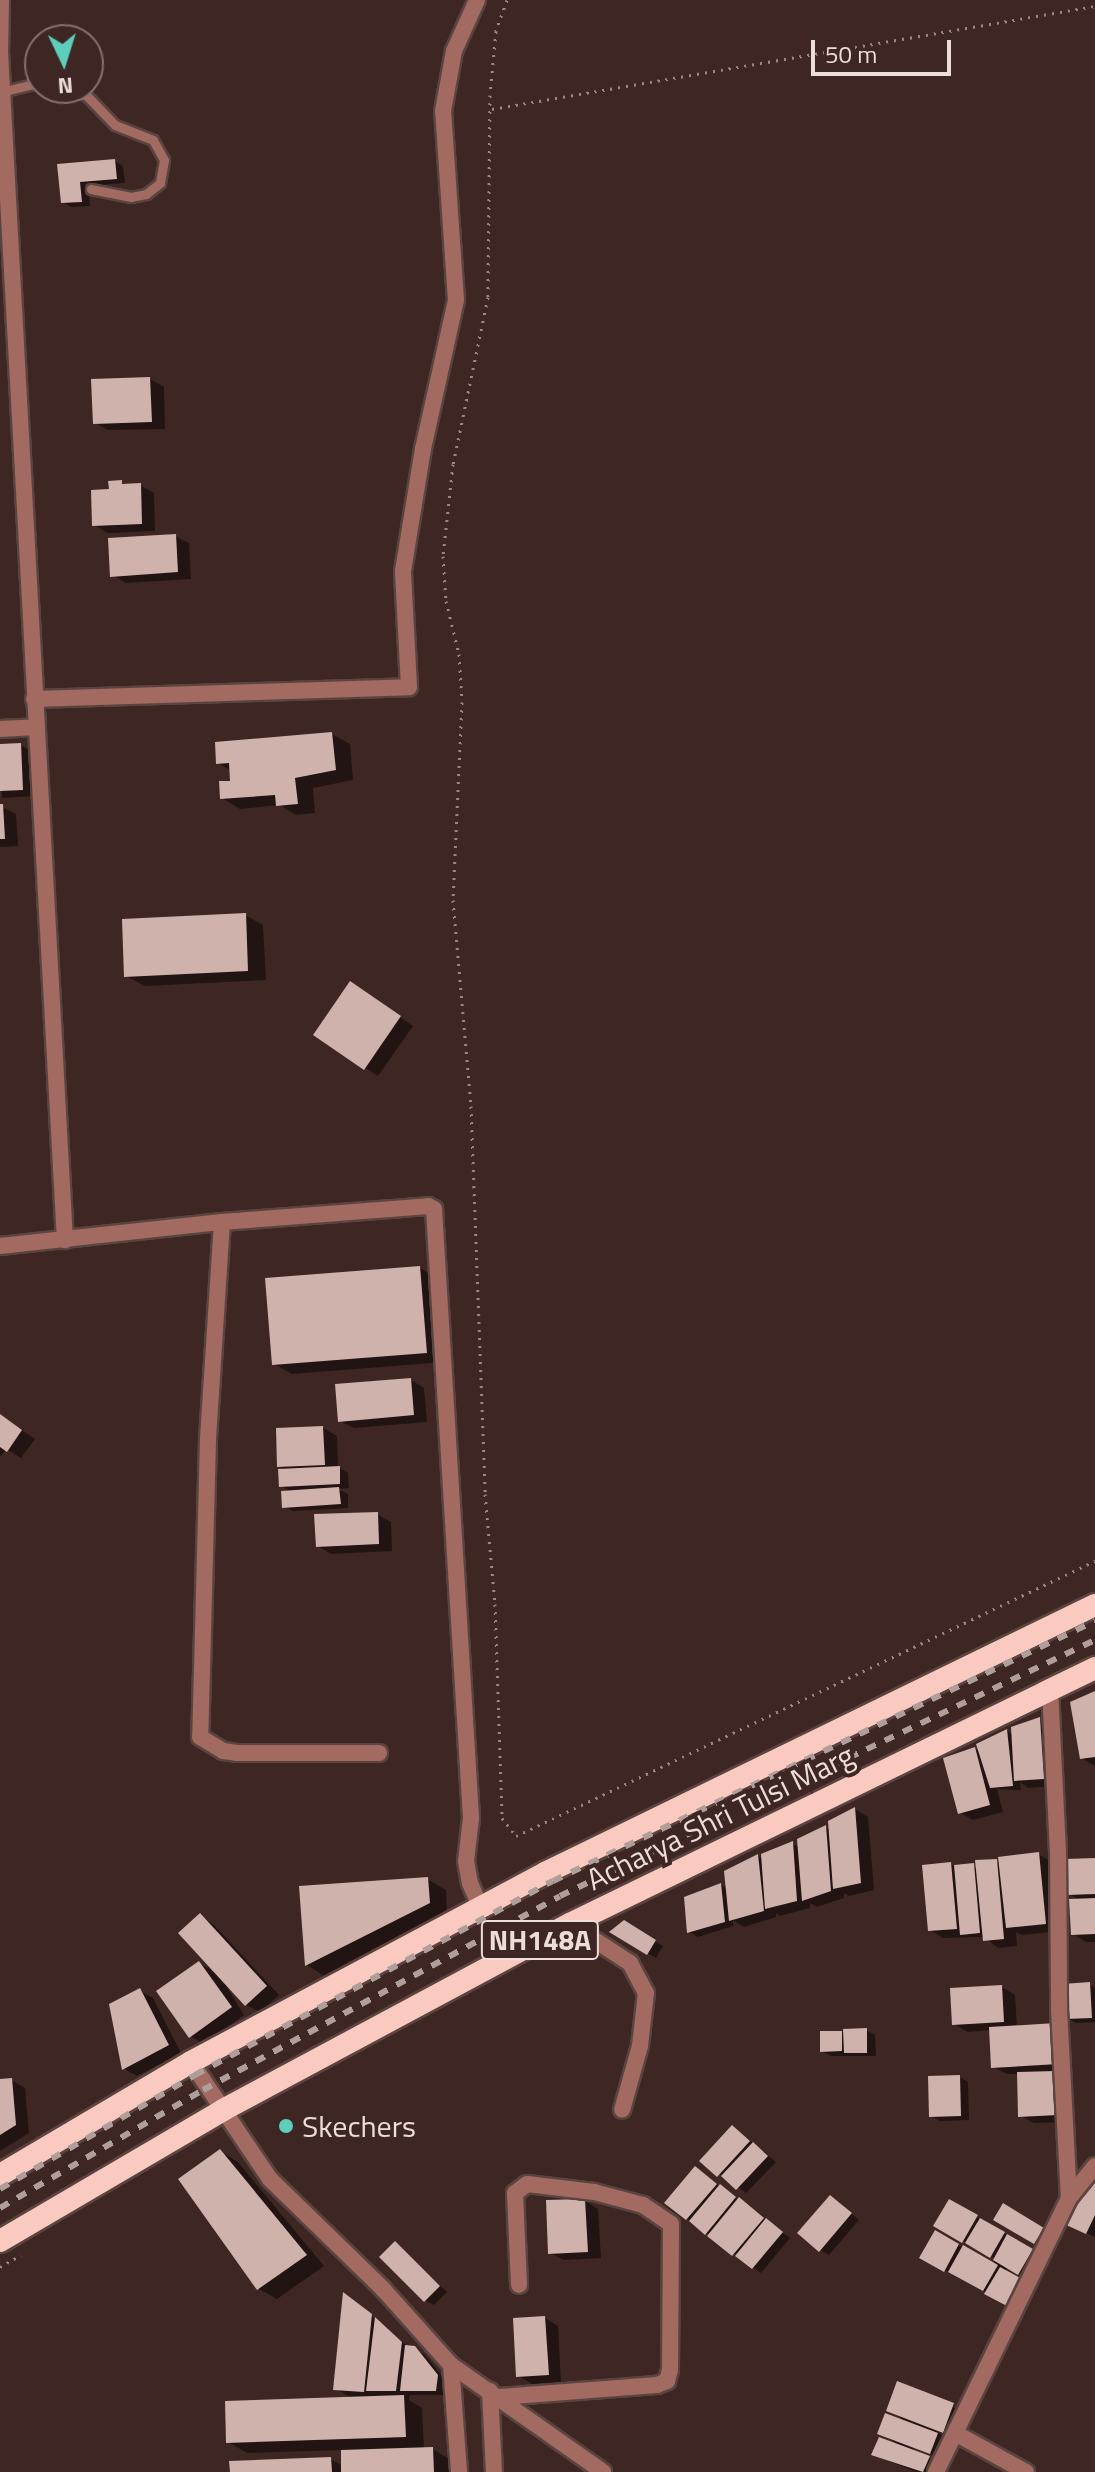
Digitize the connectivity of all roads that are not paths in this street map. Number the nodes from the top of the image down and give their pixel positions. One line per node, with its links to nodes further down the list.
1 (1, 0): 4 (street)
2 (477, 0): 8 (street)
3 (24, 86): 4 (lane)
4 (5, 91): 7 (street)
5 (92, 104): 6 (lane)
6 (91, 189)
7 (5, 208): 8 (street)
8 (34, 699): 9 (street)
9 (36, 727): 10 (street); 12 (street)
10 (0, 729)
11 (222, 1222): 12 (street); 17 (street); 18 (street)
12 (65, 1240): 13 (street)
13 (0, 1246)
14 (1095, 1605): 18 (highway, Acharya Shri Tulsi Marg / NH148A)
15 (1095, 1668): 16 (highway, Acharya Shri Tulsi Marg / NH148A)
16 (1050, 1689): 19 (highway, Acharya Shri Tulsi Marg / NH148A); 25 (street)
17 (379, 1753)
18 (481, 1909): 20 (highway, Acharya Shri Tulsi Marg / NH148A)
19 (570, 1924): 21 (highway, Acharya Shri Tulsi Marg / NH148A); 22 (street)
20 (191, 2062): 21 (street); 24 (highway, Acharya Shri Tulsi Marg / NH148A)
21 (223, 2110): 26 (highway, Acharya Shri Tulsi Marg / NH148A); 28 (street)
22 (622, 2110)
23 (1095, 2166): 25 (street)
24 (0, 2175)
25 (1069, 2198): 30 (street)
26 (0, 2241)
27 (519, 2285): 29 (street)
28 (451, 2365): 29 (street); 31 (street)
29 (495, 2394): 32 (street); 33 (street)
30 (955, 2433): 34 (street); 35 (street)
31 (459, 2472)
32 (494, 2472)
33 (603, 2472)
34 (936, 2472)
35 (1026, 2472)

